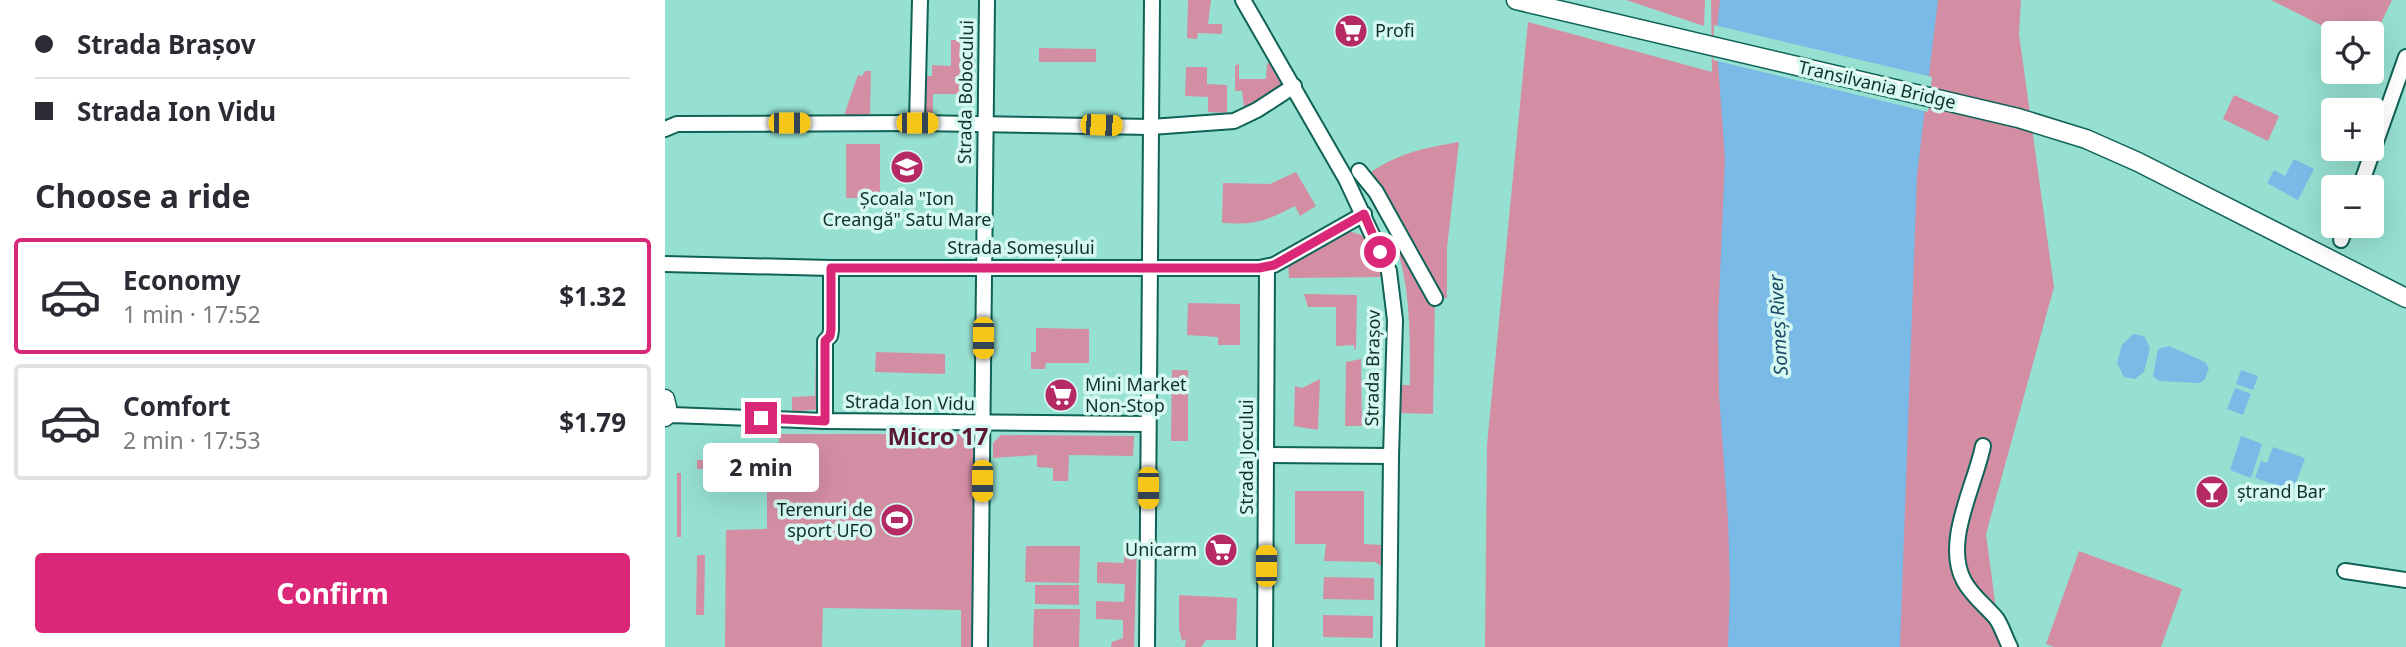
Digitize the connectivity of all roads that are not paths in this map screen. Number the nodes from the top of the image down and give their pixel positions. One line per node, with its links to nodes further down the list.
1 (920, 0): 9 (street)
2 (987, 0): 10 (street, Strada Bobocului)
3 (1152, 0): 11 (street)
4 (1243, 0): 8 (street, Strada Brașov)
5 (1516, 0): 15 (main road, Transilvania Bridge)
6 (1553, 0): 15 (main road, Transilvania Bridge)
7 (2406, 57): 14 (street)
8 (1294, 86): 11 (street); 16 (street, Strada Brașov)
9 (917, 123): 10 (street); 12 (street)
10 (984, 124): 11 (street); 18 (street, Strada Bobocului)
11 (1151, 127): 19 (street)
12 (665, 129)
13 (1359, 171): 23 (street)
14 (2364, 175)
15 (2228, 201): 22 (main road); 24 (main road)
16 (1364, 214): 20 (street, Strada Someșului); 31 (street, Strada Brașov)
17 (665, 264): 21 (street, Strada Someșului)
18 (984, 267): 19 (street, Strada Someșului); 21 (street, Strada Someșului); 27 (street, Strada Bobocului)
19 (1149, 267): 20 (street, Strada Someșului); 28 (street)
20 (1267, 267): 30 (street, Strada Jocului)
21 (831, 268): 26 (street)
22 (2406, 287)
23 (1435, 298)
24 (2406, 298)
25 (667, 412): 26 (street, Strada Ion Vidu)
26 (825, 421): 27 (street, Strada Ion Vidu)
27 (983, 423): 28 (street, Strada Ion Vidu); 34 (street, Strada Bobocului)
28 (1148, 424): 35 (street)
29 (1983, 446): 38 (street)
30 (1266, 455): 31 (street); 36 (street, Strada Jocului)
31 (1391, 456): 37 (street, Strada Brașov)
32 (2345, 570): 33 (street)
33 (2406, 580)
34 (980, 647)
35 (1147, 647)
36 (1265, 647)
37 (1389, 647)
38 (2010, 647)

